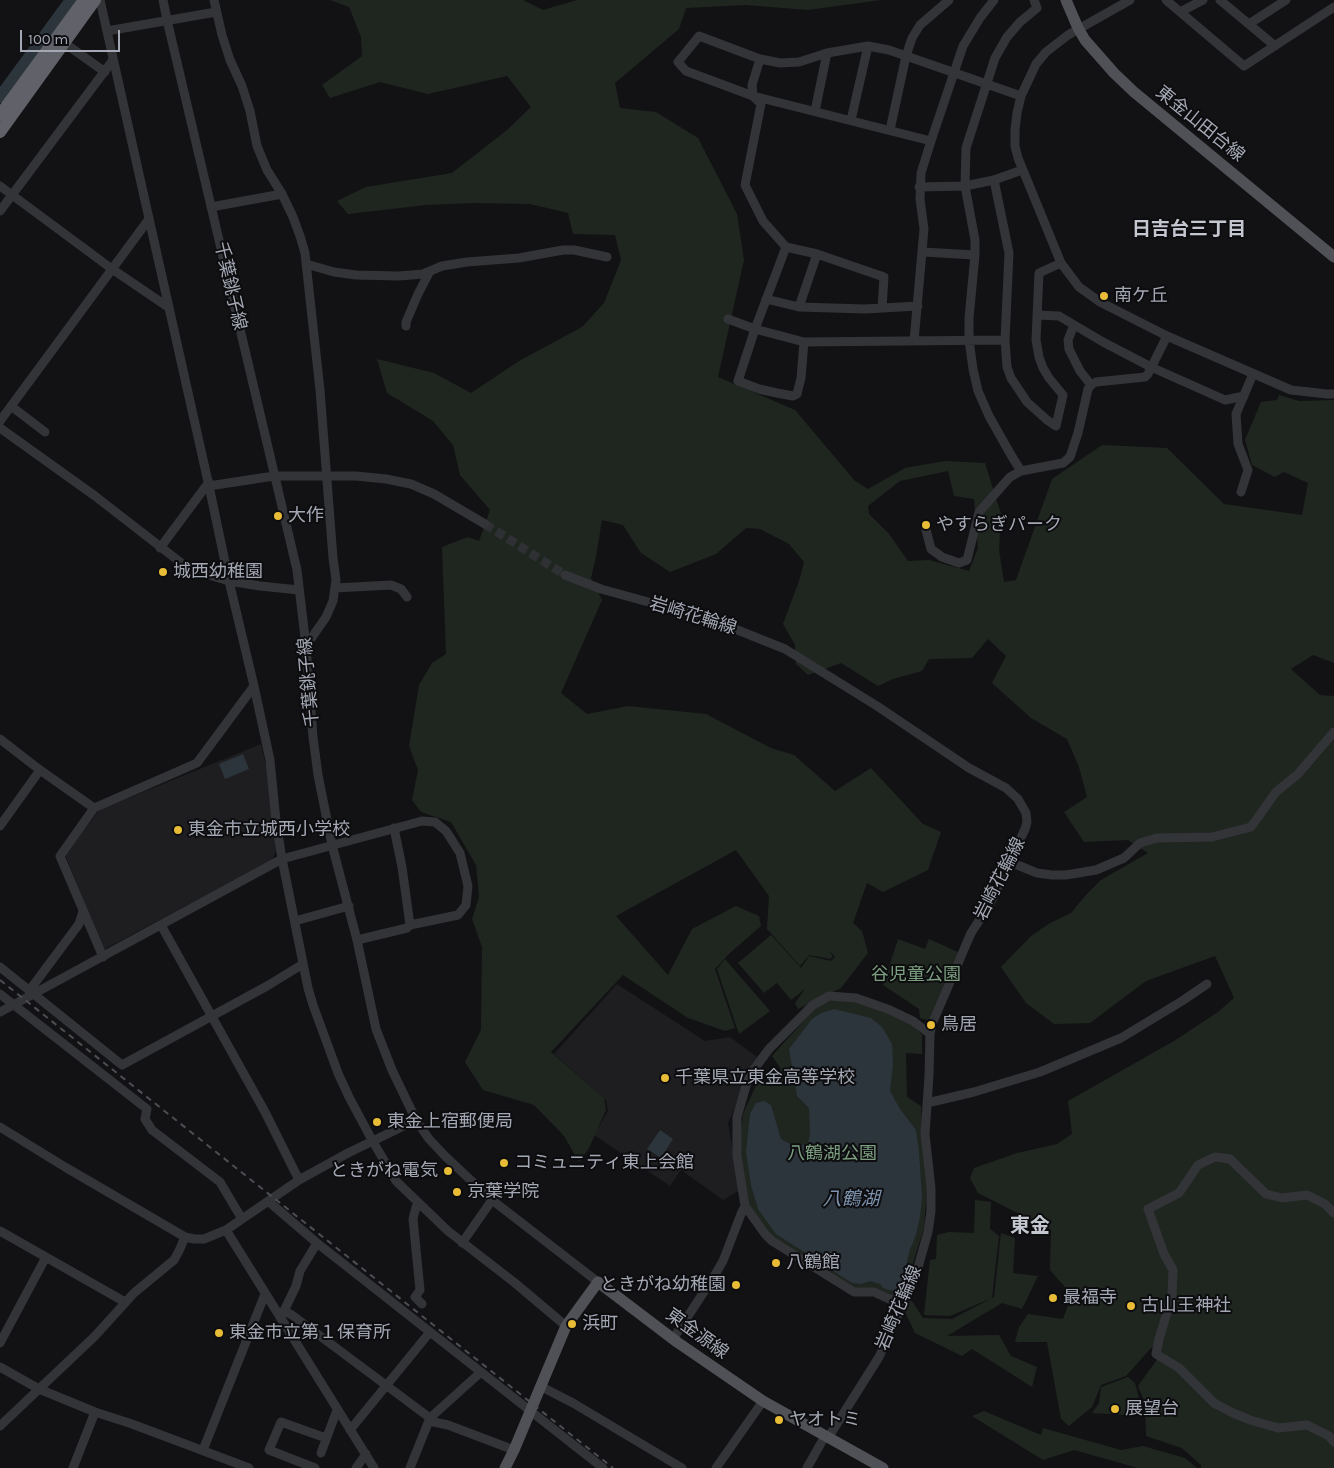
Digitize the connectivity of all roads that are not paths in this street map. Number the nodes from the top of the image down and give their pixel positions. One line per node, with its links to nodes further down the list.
1 (84, 0): 35 (highway)
2 (96, 0): 38 (highway)
3 (100, 0): 21 (street)
4 (163, 0): 18 (street, 千葉銚子線)
5 (214, 0): 16 (street)
6 (949, 0): 26 (street)
7 (993, 0): 30 (street)
8 (1034, 0): 31 (street)
9 (1066, 0): 20 (main road, 東金山田台線)
10 (1130, 0): 20 (street)
11 (1166, 0): 17 (street)
12 (1203, 0): 17 (street)
13 (1220, 0): 19 (street)
14 (1286, 0): 19 (street)
15 (1334, 6): 23 (street)
16 (216, 12): 18 (street); 45 (street)
17 (1180, 12): 23 (street)
18 (167, 20): 21 (street); 47 (street, 千葉銚子線)
19 (1249, 24): 23 (street)
20 (1078, 28): 33 (street); 54 (main road, 東金山田台線)
21 (107, 31): 28 (street)
22 (868, 46): 25 (street); 26 (street); 36 (street)
23 (1274, 46)
24 (70, 47): 29 (street)
25 (828, 53): 27 (street); 34 (street)
26 (906, 56): 30 (street); 37 (street)
27 (760, 59): 32 (street); 32 (street)
28 (113, 60): 29 (street); 49 (street)
29 (105, 72): 46 (street)
30 (954, 72): 31 (street); 39 (street)
31 (986, 83): 33 (street); 43 (street)
32 (753, 96): 34 (street); 50 (street)
33 (1021, 96): 40 (street)
34 (815, 111): 36 (street)
35 (0, 115)
36 (851, 120): 37 (street)
37 (890, 130): 39 (street)
38 (0, 132)
39 (931, 140): 44 (street)
40 (1022, 170): 41 (street); 57 (street)
41 (994, 180): 43 (street); 72 (street)
42 (0, 186): 46 (street)
43 (965, 186): 44 (street); 53 (street)
44 (920, 187): 51 (street)
45 (282, 194): 47 (street); 56 (street)
46 (12, 195): 48 (street); 58 (street)
47 (211, 207): 85 (street, 千葉銚子線)
48 (0, 211)
49 (149, 219): 58 (street); 62 (street)
50 (786, 247): 52 (street); 60 (street)
51 (923, 252): 53 (street); 61 (street)
52 (817, 254): 63 (street); 64 (street)
53 (975, 255): 71 (street)
54 (1334, 256)
55 (607, 257): 59 (street)
56 (306, 264): 59 (street); 86 (street)
57 (1061, 264): 65 (street); 70 (street)
58 (112, 269): 62 (street); 80 (street)
59 (430, 271): 68 (street)
60 (766, 299): 63 (street); 69 (street)
61 (918, 306): 64 (street); 74 (street)
62 (168, 307): 87 (street)
63 (799, 307): 64 (street)
64 (882, 308)
65 (1037, 316): 67 (street); 72 (street)
66 (728, 319): 69 (street)
67 (1074, 325): 75 (street); 77 (street)
68 (406, 326)
69 (755, 329): 73 (street); 73 (street)
70 (1167, 336): 75 (street); 76 (street)
71 (969, 340): 72 (street); 74 (street); 84 (street)
72 (1005, 340)
73 (804, 342): 74 (street)
74 (914, 342)
75 (1151, 368): 77 (street); 79 (street)
76 (1253, 374): 78 (street); 79 (street)
77 (1091, 385): 84 (street)
78 (1334, 394)
79 (1244, 396): 88 (street)
80 (11, 406): 81 (street); 83 (street)
81 (0, 421)
82 (0, 428): 91 (street)
83 (45, 432)
84 (1021, 471): 90 (street)
85 (274, 476): 86 (street); 87 (street); 95 (street, 千葉銚子線)
86 (326, 476): 89 (street); 94 (street)
87 (209, 484): 91 (street); 93 (street)
88 (1241, 492)
89 (485, 524)
90 (926, 530)
91 (160, 548): 93 (street)
92 (565, 575): 107 (street, 岩崎花輪線)
93 (229, 581): 95 (street); 98 (street)
94 (335, 588): 96 (street); 97 (street)
95 (300, 590): 97 (street, 千葉銚子線)
96 (407, 597)
97 (306, 646): 105 (street, 千葉銚子線)
98 (254, 686): 102 (street); 106 (street)
99 (1334, 732): 107 (street)
100 (0, 740): 101 (street)
101 (40, 770): 102 (street); 103 (street)
102 (94, 808): 109 (street)
103 (0, 826)
104 (394, 828): 105 (street); 112 (street); 112 (street)
105 (332, 845): 106 (street); 108 (street, 千葉銚子線)
106 (282, 859): 110 (street); 111 (street)
107 (1010, 862): 123 (street, 岩崎花輪線)
108 (348, 906): 110 (street); 113 (street, 千葉銚子線)
109 (83, 911): 114 (street); 118 (street)
110 (294, 921): 115 (street)
111 (161, 924): 114 (street); 122 (street)
112 (410, 924): 113 (street)
113 (357, 940): 125 (street, 千葉銚子線)
114 (103, 957): 118 (street)
115 (303, 964): 122 (street); 127 (street)
116 (0, 967): 118 (street)
117 (1207, 984): 124 (street)
118 (31, 993): 120 (street); 122 (street)
119 (0, 994): 120 (street)
120 (14, 1005): 121 (street); 134 (street)
121 (0, 1012)
122 (212, 1015): 128 (street)
123 (930, 1034): 124 (street, 岩崎花輪線); 132 (street)
124 (927, 1103): 143 (street, 岩崎花輪線)
125 (416, 1120): 127 (street); 129 (street, 千葉銚子線)
126 (0, 1127): 137 (street)
127 (372, 1140): 128 (street); 131 (street)
128 (299, 1180): 130 (street)
129 (492, 1200): 139 (street); 141 (street, 千葉銚子線)
130 (268, 1201): 134 (street); 138 (street)
131 (419, 1203): 139 (street); 145 (street)
132 (745, 1206): 143 (street); 149 (street)
133 (1334, 1212): 165 (street)
134 (242, 1219): 135 (street)
135 (226, 1230): 137 (street); 142 (street)
136 (0, 1231): 140 (street)
137 (185, 1237): 144 (street)
138 (317, 1243): 146 (street); 148 (street)
139 (462, 1243): 147 (street)
140 (46, 1257): 144 (street); 150 (street)
141 (598, 1282): 147 (main road); 149 (main road, 東金源線)
142 (265, 1294): 146 (street); 166 (street)
143 (904, 1301): 163 (street, 岩崎花輪線)
144 (125, 1302): 155 (street)
145 (422, 1304)
146 (281, 1313): 153 (street); 157 (street)
147 (566, 1326): 154 (main road)
148 (430, 1332): 152 (street); 153 (street)
149 (673, 1339): 156 (main road, 東金源線)
150 (0, 1343)
151 (0, 1367): 155 (street)
152 (481, 1372): 158 (street); 160 (street)
153 (386, 1385): 160 (street); 162 (street)
154 (540, 1386): 158 (main road); 179 (street)
155 (39, 1389): 159 (street); 161 (street)
156 (762, 1402): 163 (main road, 東金源線); 180 (street)
157 (338, 1410): 162 (street); 164 (street)
158 (531, 1410): 167 (main road); 170 (street)
159 (95, 1412): 166 (street); 171 (street)
160 (429, 1419): 167 (street); 176 (street)
161 (0, 1426)
162 (350, 1430): 169 (street)
163 (826, 1437): 181 (street, 岩崎花輪線); 182 (main road, 東金源線)
164 (326, 1438): 168 (street); 173 (street)
165 (1334, 1442)
166 (204, 1450): 172 (street)
167 (514, 1450): 177 (main road)
168 (320, 1453)
169 (366, 1454): 174 (street); 175 (street)
170 (594, 1465): 178 (street)
171 (73, 1468)
172 (249, 1468)
173 (315, 1468)
174 (356, 1468)
175 (374, 1468)
176 (410, 1468)
177 (505, 1468)
178 (604, 1468)
179 (682, 1468)
180 (716, 1468)
181 (807, 1468)
182 (882, 1468)

